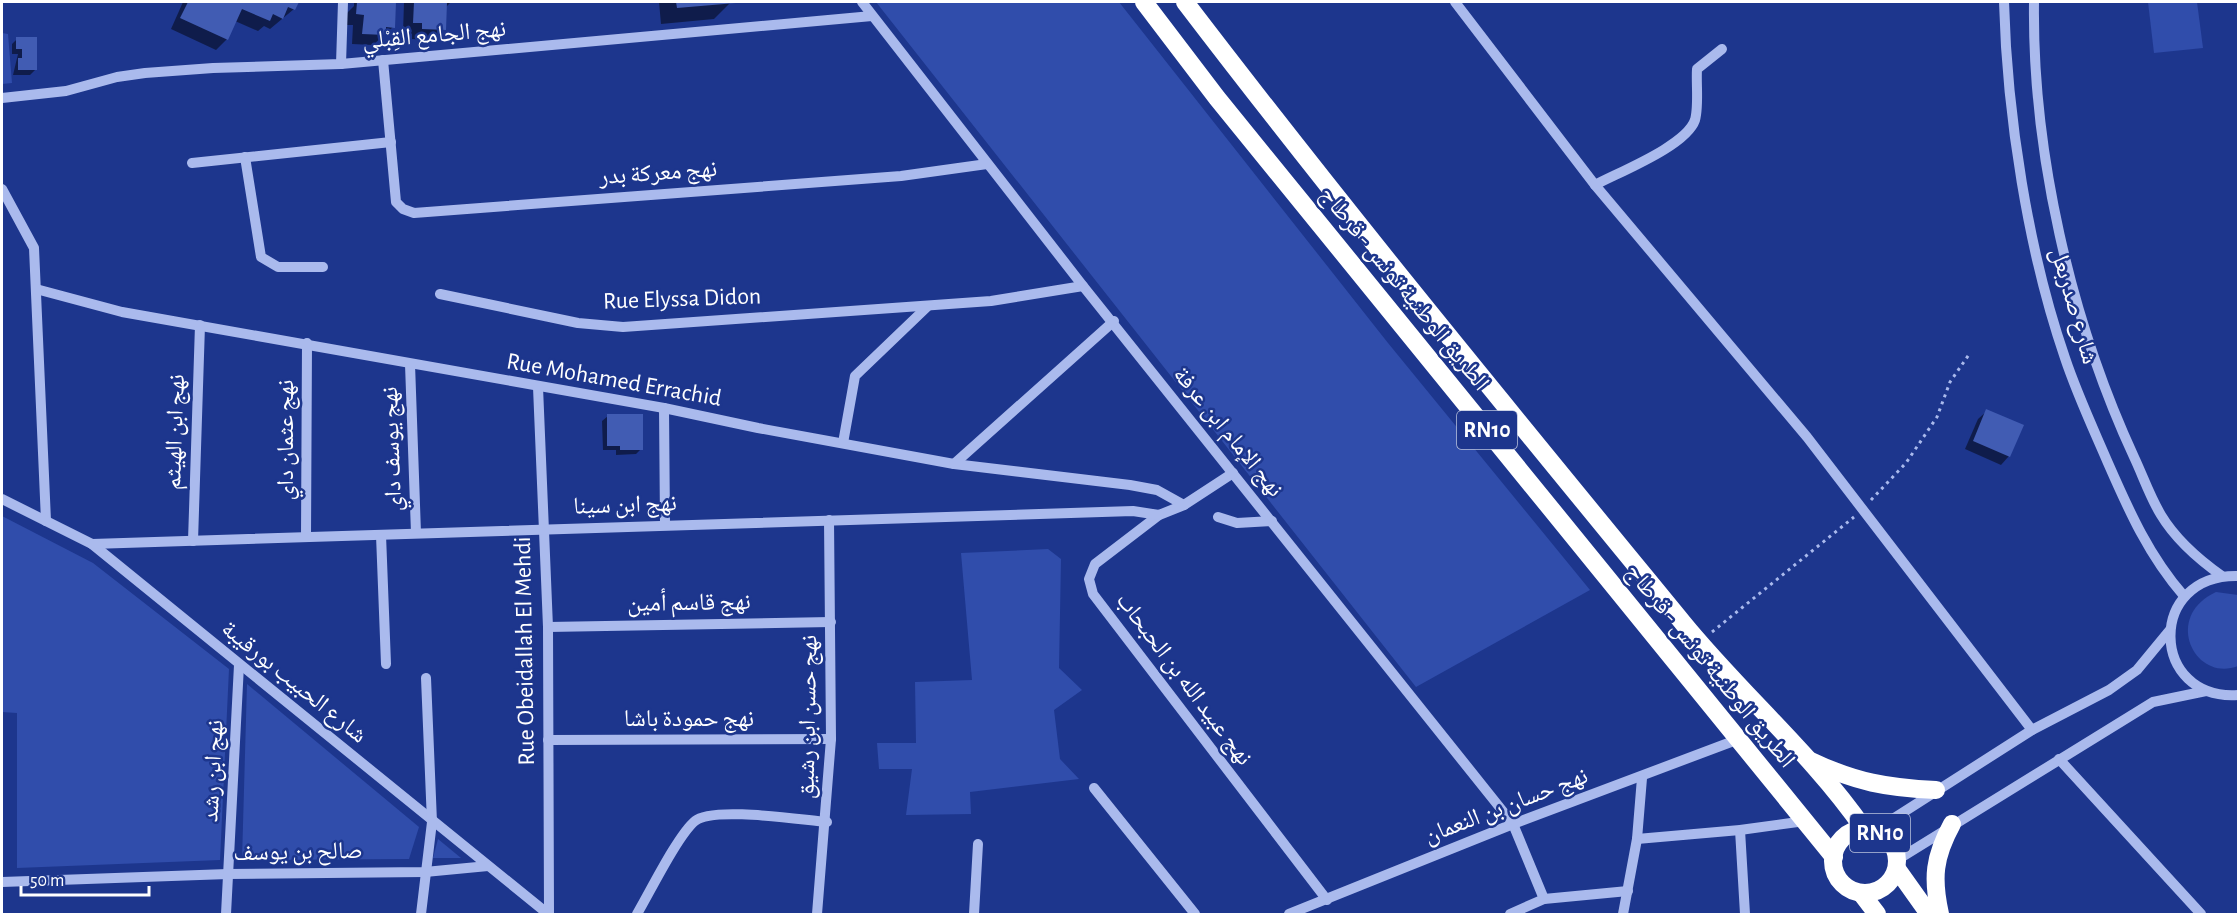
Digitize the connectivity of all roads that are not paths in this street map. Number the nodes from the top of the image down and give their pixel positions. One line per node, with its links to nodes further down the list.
1 (343, 2): 11 (street)
2 (862, 2): 8 (street, نهج الإمام ابن عرفة)
3 (1144, 2): 60 (highway, الطريق الوطنية تونس - قرطاج / RN10)
4 (1185, 2): 62 (highway, الطريق الوطنية تونس - قرطاج / RN10)
5 (1455, 2): 17 (street)
6 (2004, 2): 49 (street, شارع صدربعل)
7 (2034, 2): 47 (street, شارع صدربعل)
8 (872, 16): 10 (street, نهج الجامع القِبْلي); 16 (street, نهج الإمام ابن عرفة)
9 (1722, 49): 17 (street)
10 (383, 60): 11 (street, نهج الجامع القِبْلي); 13 (street, نهج معركة بدر)
11 (341, 64): 12 (street, نهج الجامع القِبْلي)
12 (2, 98)
13 (390, 142): 14 (street); 16 (street, نهج معركة بدر)
14 (245, 157): 15 (street); 19 (street)
15 (192, 163)
16 (987, 164): 20 (street, نهج الإمام ابن عرفة)
17 (1595, 185): 58 (street)
18 (2, 189): 21 (street)
19 (323, 267)
20 (1083, 286): 23 (street, Rue Elyssa Didon); 24 (street, نهج الإمام ابن عرفة)
21 (36, 289): 25 (street, Rue Mohamed Errachid); 38 (street)
22 (440, 294): 23 (street, Rue Elyssa Didon)
23 (928, 306): 30 (street)
24 (1114, 321): 31 (street); 32 (street, نهج الإمام ابن عرفة)
25 (200, 325): 26 (street, Rue Mohamed Errachid); 45 (street, نهج ابن الهيثم)
26 (307, 343): 27 (street, Rue Mohamed Errachid); 44 (street, نهج عثمان داي)
27 (410, 364): 28 (street, Rue Mohamed Errachid); 42 (street, نهج يوسف داي)
28 (538, 387): 29 (street, Rue Mohamed Errachid); 41 (street, Rue Obeidallah El Mehdi)
29 (664, 408): 30 (street, Rue Mohamed Errachid); 40 (street)
30 (843, 443): 31 (street, Rue Mohamed Errachid)
31 (954, 464): 34 (street, Rue Mohamed Errachid)
32 (1233, 473): 34 (street, نهج عبيد الله بن الحبحاب); 39 (street, نهج الإمام ابن عرفة)
33 (2, 499): 38 (street, شارع الحبيب بورقيبة)
34 (1184, 505): 35 (street, نهج عبيد الله بن الحبحاب)
35 (1159, 515): 37 (street, نهج ابن سينا); 85 (street, نهج عبيد الله بن الحبحاب)
36 (1218, 517): 39 (street)
37 (829, 520): 40 (street, نهج ابن سينا); 50 (street, نهج حسن ابن رشيق)
38 (46, 521): 46 (street, شارع الحبيب بورقيبة)
39 (1272, 521): 70 (street, نهج الإمام ابن عرفة)
40 (665, 524): 41 (street, نهج ابن سينا)
41 (544, 529): 42 (street, نهج ابن سينا); 51 (street, Rue Obeidallah El Mehdi)
42 (416, 533): 43 (street, نهج ابن سينا)
43 (381, 535): 44 (street, نهج ابن سينا); 53 (street)
44 (306, 537): 45 (street, نهج ابن سينا)
45 (193, 541): 46 (street, نهج ابن سينا)
46 (92, 544): 54 (street, شارع الحبيب بورقيبة)
47 (2222, 576): 48 (street); 49 (street)
48 (2238, 576)
49 (2184, 596): 52 (street)
50 (831, 622): 51 (street, نهج قاسم أمين); 59 (street, نهج حسن ابن رشيق)
51 (548, 627): 61 (street, Rue Obeidallah El Mehdi)
52 (2170, 630): 56 (street); 58 (street)
53 (386, 664)
54 (239, 665): 68 (street, شارع الحبيب بورقيبة); 80 (street, نهج ابن رشد)
55 (426, 678): 68 (street)
56 (2206, 691): 57 (street); 63 (street)
57 (2238, 695)
58 (2032, 730): 66 (street)
59 (831, 739): 61 (street, نهج حمودة باشا); 69 (street, نهج حسن ابن رشيق)
60 (1739, 739): 64 (street, نهج حسان بن النعمان); 67 (highway, الطريق الوطنية تونس - قرطاج / RN10)
61 (548, 740): 88 (street, Rue Obeidallah El Mehdi)
62 (1806, 758): 66 (highway); 73 (highway, الطريق الوطنية تونس - قرطاج / RN10)
63 (2059, 759): 71 (street); 100 (street)
64 (1642, 778): 70 (street, نهج حسان بن النعمان); 74 (street)
65 (1094, 788): 92 (street)
66 (1936, 790): 73 (street)
67 (1805, 821): 72 (street); 76 (highway, الطريق الوطنية تونس - قرطاج / RN10)
68 (432, 822): 78 (street, شارع الحبيب بورقيبة); 79 (street)
69 (826, 822): 89 (street); 90 (street, نهج حسن ابن رشيق)
70 (1513, 824): 84 (street, نهج الإمام ابن عرفة); 85 (street, نهج حسان بن النعمان)
71 (1952, 824): 77 (street); 99 (highway)
72 (1740, 830): 74 (street); 96 (street)
73 (1869, 830): 76 (highway, RN10); 77 (highway, RN10)
74 (1637, 839): 82 (street)
75 (978, 844): 91 (street)
76 (1834, 857): 83 (highway, RN10)
77 (1897, 864): 83 (highway, RN10); 98 (highway, RN10)
78 (488, 866): 79 (street, صالح بن يوسف); 88 (street, شارع الحبيب بورقيبة)
79 (426, 872): 80 (street, صالح بن يوسف); 87 (street)
80 (228, 874): 81 (street, صالح بن يوسف); 86 (street, نهج ابن رشد)
81 (2, 882)
82 (1628, 891): 84 (street); 95 (street)
83 (1861, 893): 97 (highway, RN10)
84 (1544, 899): 94 (street)
85 (1327, 900): 93 (street, نهج حسان بن النعمان)
86 (226, 915)
87 (421, 915)
88 (549, 915)
89 (637, 915)
90 (817, 915)
91 (974, 915)
92 (1195, 915)
93 (1289, 915)
94 (1510, 915)
95 (1623, 915)
96 (1744, 915)
97 (1877, 915)
98 (1929, 915)
99 (1940, 915)
100 (2201, 915)

